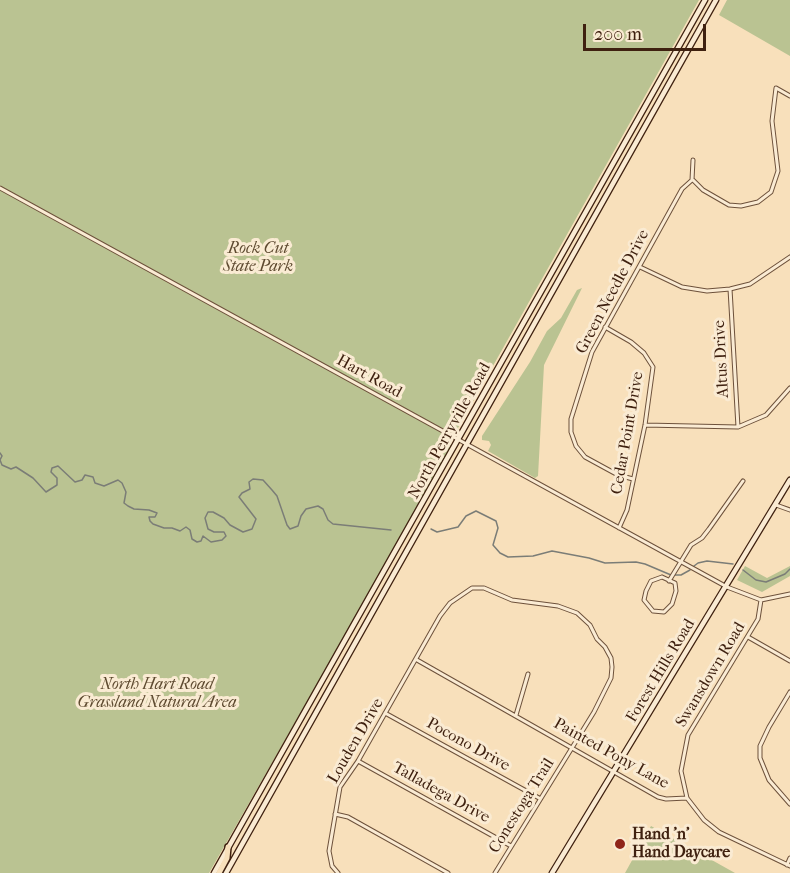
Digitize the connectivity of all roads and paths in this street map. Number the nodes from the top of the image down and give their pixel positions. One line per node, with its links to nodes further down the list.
1 (705, 0): 15 (main road, North Perryville Road)
2 (716, 0): 16 (main road, North Perryville Road)
3 (790, 96): 5 (street)
4 (693, 160): 5 (street)
5 (692, 180): 8 (street, Green Needle Drive)
6 (0, 188): 15 (street, Hart Road)
7 (790, 257): 9 (street)
8 (640, 267): 9 (street); 10 (street, Green Needle Drive)
9 (730, 289): 14 (street, Altus Drive)
10 (605, 327): 13 (street, Cedar Point Drive); 17 (street, Green Needle Drive)
11 (790, 388): 12 (street)
12 (788, 396): 14 (street)
13 (645, 425): 14 (street); 17 (street, Cedar Point Drive)
14 (738, 427)
15 (459, 441): 16 (street, Hart Road); 44 (main road, North Perryville Road)
16 (466, 445): 22 (street, Hart Road); 49 (main road, North Perryville Road)
17 (633, 480): 22 (street, Cedar Point Drive)
18 (790, 480): 20 (main road, Forest Hills Road)
19 (743, 481): 23 (street)
20 (776, 505): 21 (street); 25 (main road, Forest Hills Road)
21 (790, 510)
22 (619, 528): 23 (street, Hart Road)
23 (680, 562): 24 (street); 25 (street, Hart Road)
24 (669, 581): 24 (street)
25 (727, 587): 27 (street, Hart Road); 38 (main road, Forest Hills Road)
26 (790, 594): 27 (street)
27 (761, 600): 28 (street, Swansdown Road)
28 (748, 637): 30 (street); 40 (street, Swansdown Road)
29 (416, 660): 32 (street, Louden Drive); 34 (street, Louden Drive); 35 (street, Painted Pony Lane)
30 (790, 661)
31 (528, 674): 35 (street)
32 (606, 690): 36 (street, Conestoga Trail)
33 (790, 692): 41 (street)
34 (385, 713): 37 (street, Louden Drive); 39 (street, Pocono Drive)
35 (516, 715): 36 (street, Painted Pony Lane)
36 (572, 747): 38 (street, Painted Pony Lane); 39 (street, Conestoga Trail)
37 (358, 760): 42 (street, Louden Drive); 43 (street, Talladega Drive)
38 (614, 771): 40 (street, Painted Pony Lane); 53 (main road, Forest Hills Road)
39 (539, 798): 43 (street, Conestoga Trail)
40 (687, 798): 46 (street, Painted Pony Lane)
41 (790, 804)
42 (335, 814): 50 (street, Louden Drive); 51 (street)
43 (511, 846): 52 (street, Conestoga Trail)
44 (228, 847): 47 (main road, North Perryville Road); 48 (main road)
45 (790, 858): 46 (street)
46 (789, 865)
47 (214, 873)
48 (219, 873)
49 (226, 873)
50 (338, 873)
51 (448, 873)
52 (495, 873)
53 (552, 873)

